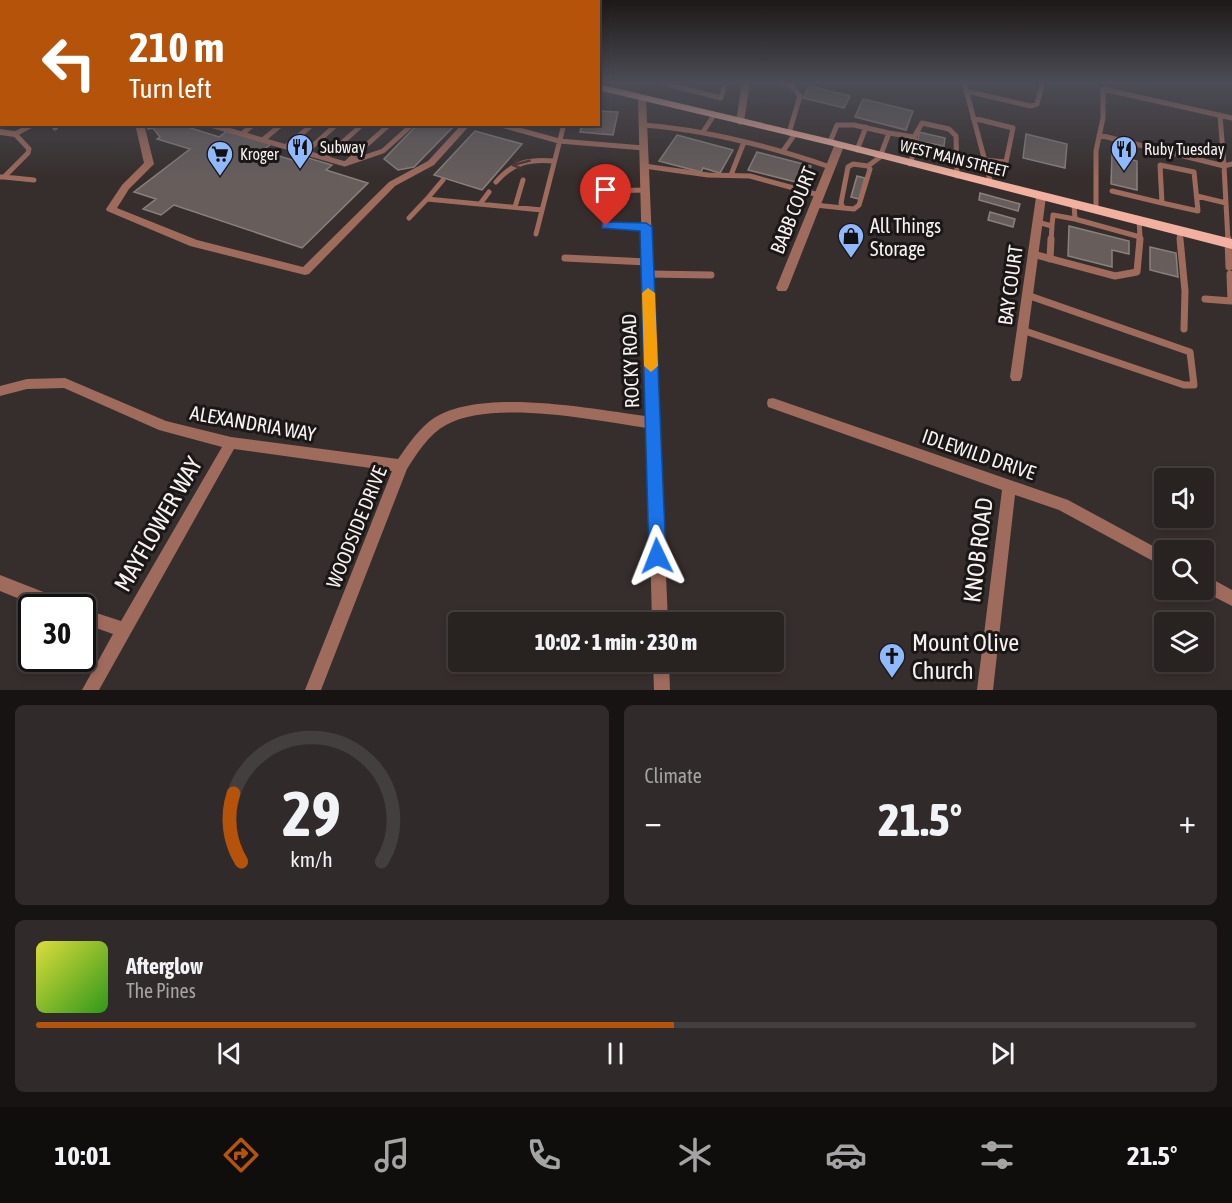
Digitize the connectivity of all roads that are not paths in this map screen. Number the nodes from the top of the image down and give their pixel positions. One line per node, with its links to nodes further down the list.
1 (643, 114): 13 (street, ROCKY ROAD)
2 (707, 114): 9 (main road, WEST MAIN STREET)
3 (741, 114): 12 (street)
4 (796, 114): 33 (lane)
5 (973, 114): 10 (lane)
6 (1101, 114): 34 (lane)
7 (1217, 114): 8 (lane)
8 (1220, 115): 11 (lane); 54 (lane)
9 (714, 116): 12 (main road, WEST MAIN STREET); 29 (lane)
10 (974, 118): 47 (lane); 47 (lane)
11 (1232, 118)
12 (740, 122): 33 (main road, WEST MAIN STREET)
13 (643, 124): 29 (lane); 41 (street, ROCKY ROAD)
14 (29, 126): 32 (lane)
15 (140, 126): 24 (street)
16 (226, 126): 30 (lane)
17 (252, 126): 30 (lane)
18 (280, 126): 35 (lane)
19 (311, 126): 40 (lane)
20 (335, 126): 44 (lane)
21 (361, 126): 46 (lane)
22 (388, 126): 49 (lane)
23 (411, 126): 49 (lane)
24 (465, 126)
25 (505, 126): 37 (lane)
26 (563, 126): 37 (lane)
27 (866, 127): 31 (lane); 39 (lane); 42 (lane)
28 (0, 132): 32 (street)
29 (703, 132): 38 (lane)
30 (243, 133): 35 (lane)
31 (889, 133): 36 (lane); 45 (lane)
32 (15, 134): 58 (lane)
33 (792, 134): 39 (main road, WEST MAIN STREET); 43 (lane)
34 (1099, 135): 54 (lane); 77 (lane)
35 (264, 139): 40 (lane)
36 (916, 140): 50 (lane); 57 (lane)
37 (559, 141): 41 (lane); 48 (lane)
38 (744, 142): 43 (lane); 56 (lane)
39 (834, 144): 42 (main road, WEST MAIN STREET); 55 (street, BABB COURT)
40 (287, 146): 44 (lane)
41 (644, 148): 52 (street, ROCKY ROAD)
42 (856, 150): 45 (main road, WEST MAIN STREET)
43 (783, 151): 55 (lane)
44 (306, 152): 46 (lane)
45 (880, 157): 50 (main road, WEST MAIN STREET); 53 (lane)
46 (325, 158): 49 (lane)
47 (985, 160): 63 (lane)
48 (554, 161): 62 (lane, one-way to 62); 78 (lane)
49 (345, 164)
50 (910, 164): 57 (main road, WEST MAIN STREET)
51 (1232, 164): 54 (lane)
52 (644, 166): 56 (lane); 64 (street, ROCKY ROAD)
53 (868, 166): 76 (lane); 76 (lane)
54 (1224, 166): 71 (lane)
55 (830, 167): 70 (street, BABB COURT)
56 (731, 175): 70 (lane)
57 (957, 176): 63 (main road, WEST MAIN STREET)
58 (2, 177): 59 (lane)
59 (34, 180)
60 (443, 180): 69 (lane)
61 (523, 180): 75 (lane)
62 (496, 182)
63 (991, 184): 68 (main road, WEST MAIN STREET)
64 (645, 190): 84 (street, ROCKY ROAD); 84 (lane)
65 (1112, 191): 72 (lane)
66 (489, 192): 73 (lane)
67 (1197, 196): 71 (lane); 72 (lane); 72 (lane)
68 (1041, 197): 74 (main road, WEST MAIN STREET); 82 (street, BAY COURT)
69 (427, 199): 73 (lane); 79 (lane)
70 (817, 200): 76 (lane); 94 (street, BABB COURT)
71 (1228, 200): 88 (lane)
72 (1162, 203)
73 (480, 204): 75 (lane)
74 (1074, 204): 77 (main road, WEST MAIN STREET); 80 (lane)
75 (515, 207): 78 (lane)
76 (843, 208)
77 (1096, 209): 81 (main road, WEST MAIN STREET)
78 (542, 210): 86 (lane)
79 (409, 218)
80 (1076, 219): 83 (lane); 87 (lane)
81 (1139, 220): 85 (main road, WEST MAIN STREET); 87 (lane)
82 (1037, 222): 83 (lane); 89 (street, BAY COURT)
83 (1052, 226): 91 (lane)
84 (646, 227): 92 (street, ROCKY ROAD)
85 (1179, 231): 88 (main road, WEST MAIN STREET); 97 (lane)
86 (536, 234)
87 (1140, 237): 91 (lane)
88 (1230, 244): 96 (lane)
89 (1033, 254): 91 (lane); 95 (street, BAY COURT)
90 (565, 258): 92 (lane)
91 (1050, 259)
92 (648, 268): 93 (lane); 102 (street, ROCKY ROAD)
93 (711, 275)
94 (782, 288)
95 (1027, 296): 98 (street, BAY COURT); 98 (lane)
96 (1205, 299)
97 (1184, 329)
98 (1022, 330): 99 (street, BAY COURT)
99 (1016, 378)
100 (0, 391): 103 (street, ALEXANDRIA WAY)
101 (773, 403): 105 (street, IDLEWILD DRIVE)
102 (653, 423): 104 (street, WOODSIDE DRIVE); 111 (street, ROCKY ROAD)
103 (231, 443): 104 (street, ALEXANDRIA WAY); 113 (street, MAYFLOWER WAY)
104 (400, 466): 116 (street, WOODSIDE DRIVE)
105 (1009, 488): 106 (street, IDLEWILD DRIVE); 118 (street, KNOB ROAD)
106 (1154, 555)
107 (0, 583): 109 (street)
108 (1214, 588): 110 (street)
109 (28, 594)
110 (1232, 598)
111 (660, 612)
112 (96, 620): 113 (street)
113 (124, 630): 115 (street, MAYFLOWER WAY)
114 (661, 672): 117 (street)
115 (90, 690)
116 (313, 690)
117 (662, 690)
118 (985, 690)

